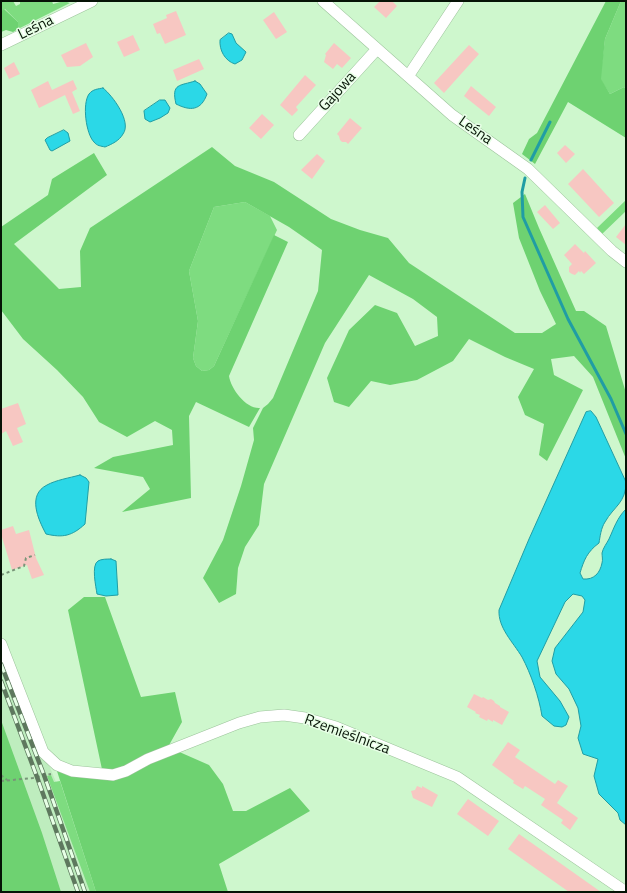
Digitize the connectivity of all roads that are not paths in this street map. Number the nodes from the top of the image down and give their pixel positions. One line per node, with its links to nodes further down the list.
1 (92, 1): 4 (street, Leśna)
2 (323, 1): 5 (street, Leśna)
3 (458, 1): 6 (street)
4 (1, 45)
5 (377, 49): 6 (street, Leśna); 7 (street, Gajowa)
6 (409, 75): 8 (street, Leśna)
7 (299, 135)
8 (626, 262)
9 (1, 644): 10 (street, Rzemieślnicza)
10 (626, 892)

